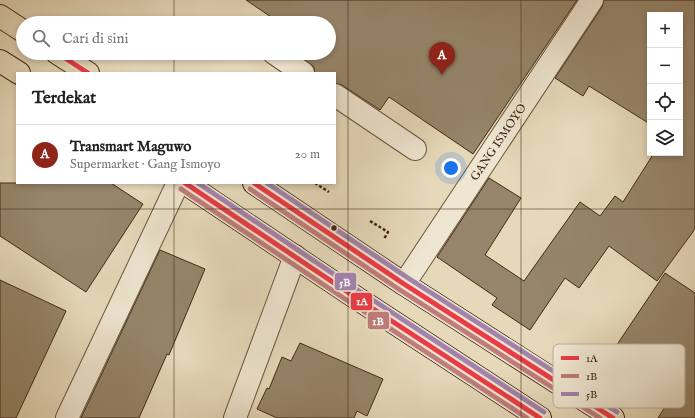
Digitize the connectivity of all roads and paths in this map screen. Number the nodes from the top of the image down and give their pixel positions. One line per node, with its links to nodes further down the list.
1 (592, 0): 18 (street, GANG ISMOYO)
2 (68, 60): 6 (highway)
3 (284, 60): 7 (street)
4 (0, 61): 5 (highway)
5 (17, 72)
6 (86, 72)
7 (302, 72)
8 (336, 96): 9 (street)
9 (415, 149)
10 (178, 184): 21 (street)
11 (187, 184): 17 (highway)
12 (255, 184): 18 (highway)
13 (317, 184): 14 (path)
14 (329, 192)
15 (370, 221): 16 (path)
16 (384, 239)
17 (295, 256): 22 (street); 23 (highway)
18 (404, 284): 19 (highway)
19 (553, 380)
20 (597, 408): 24 (highway)
21 (67, 418)
22 (235, 418)
23 (540, 418)
24 (613, 418)

